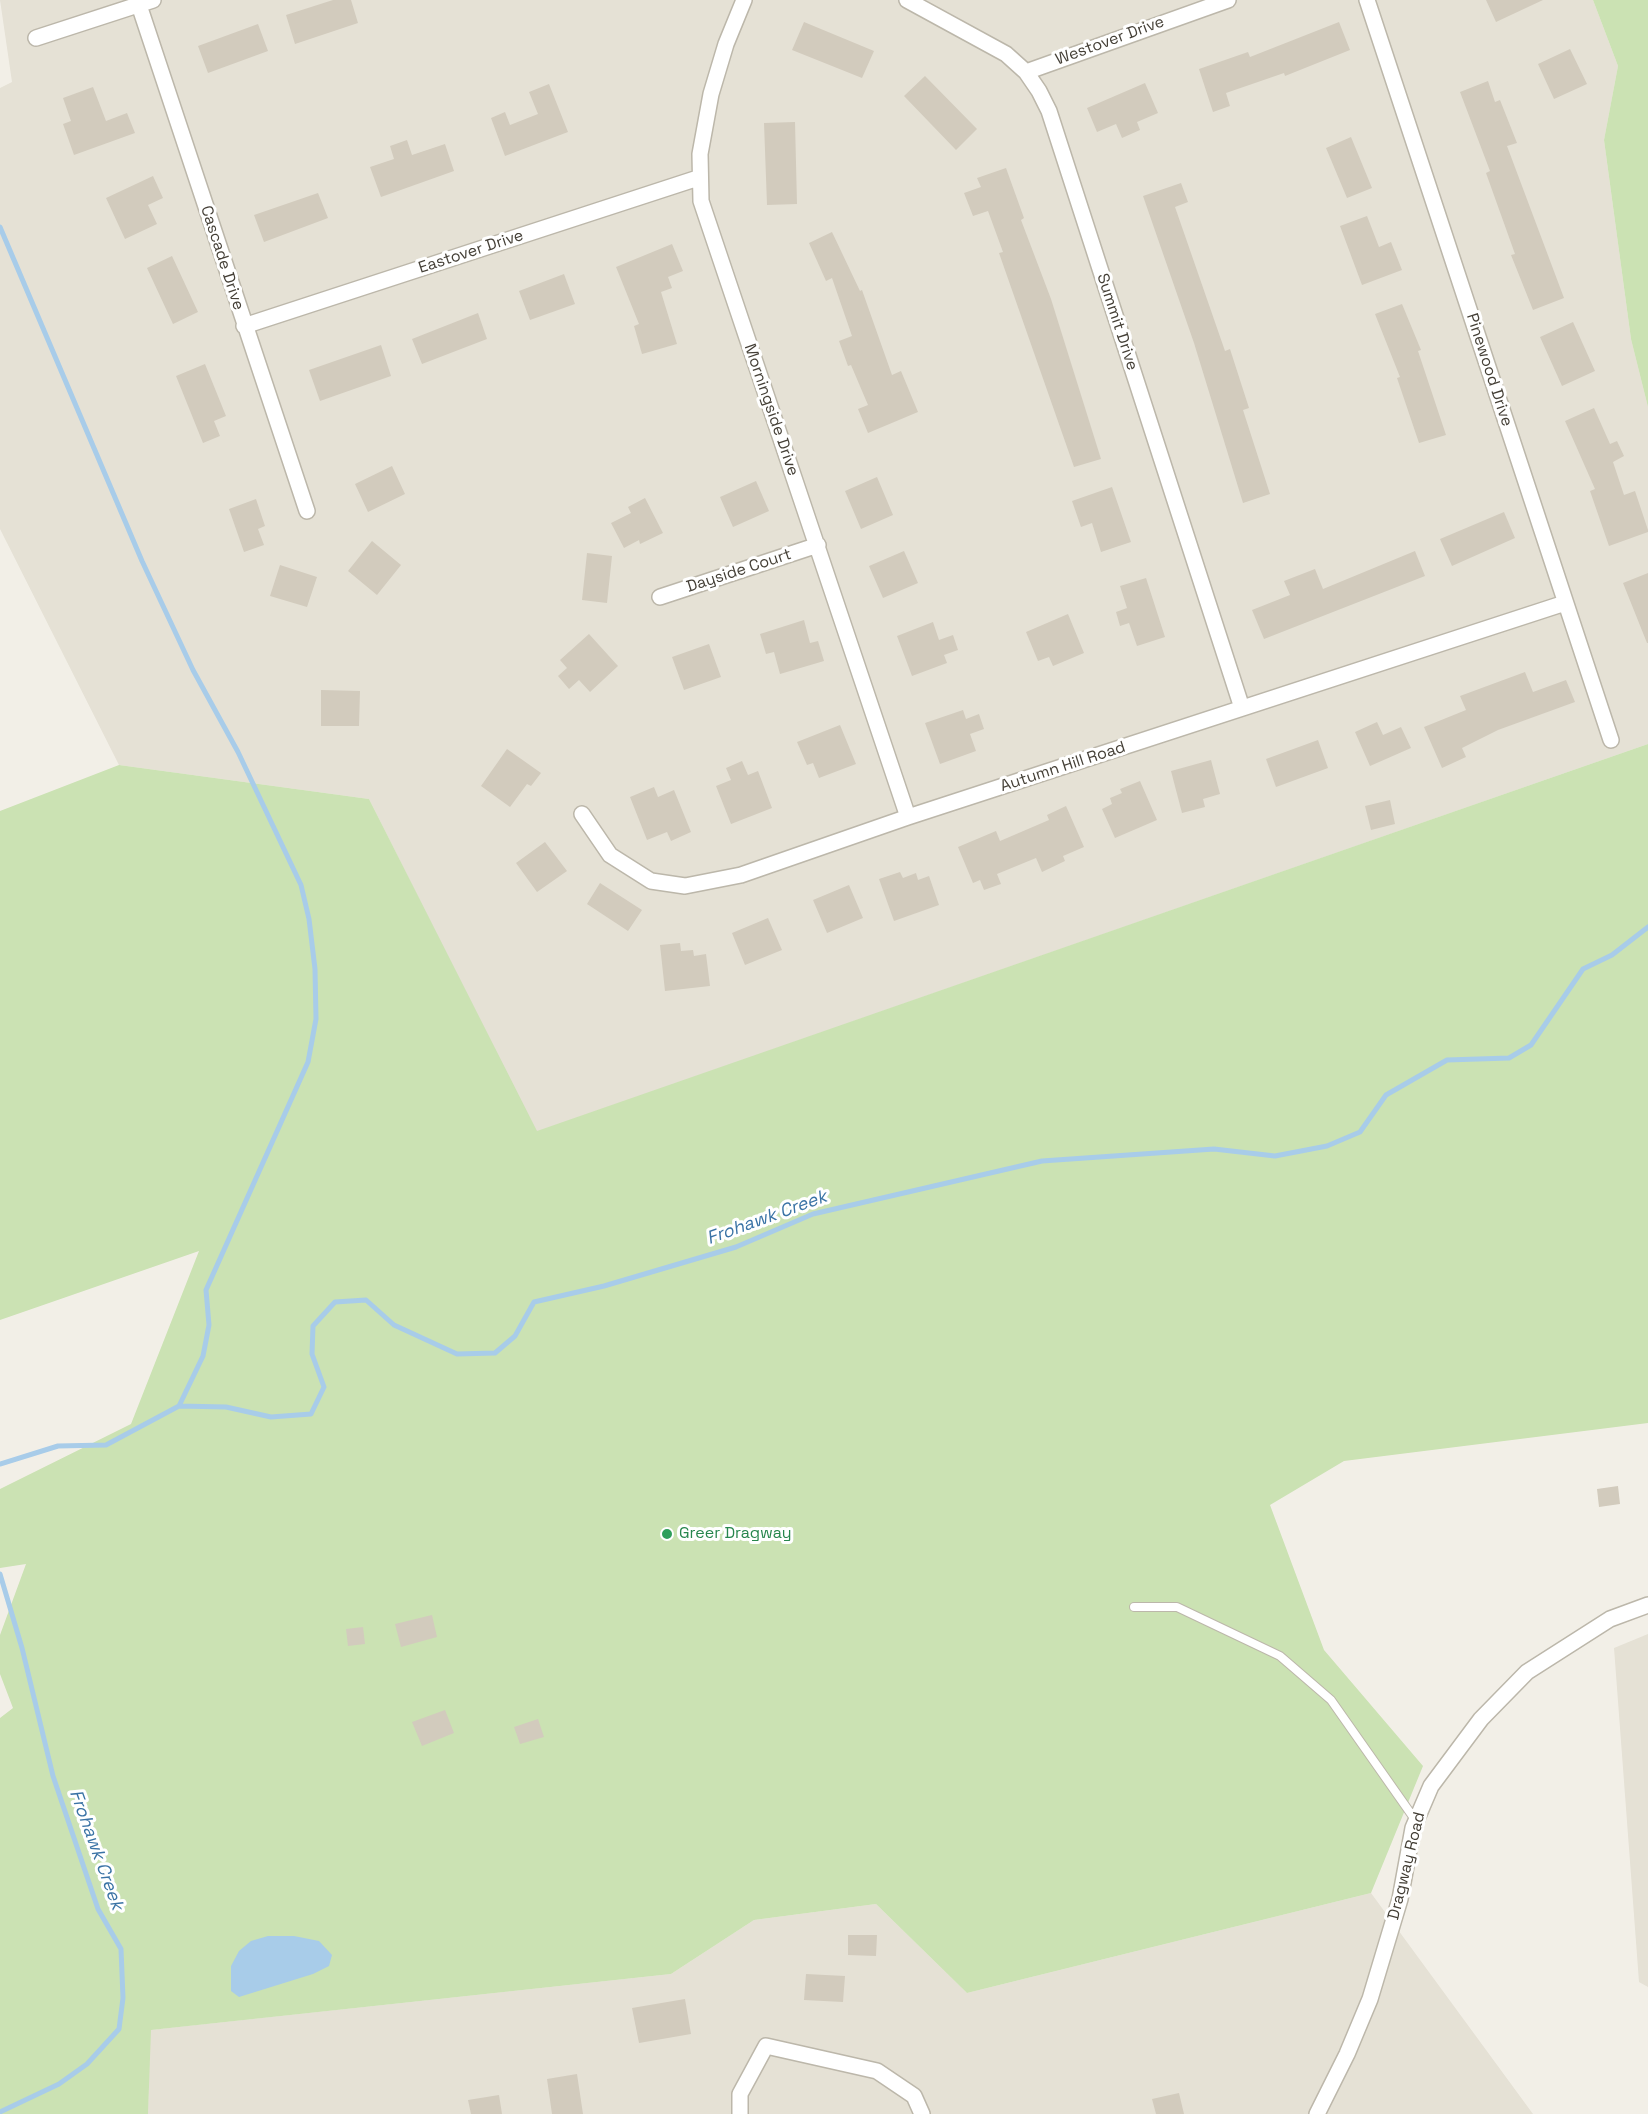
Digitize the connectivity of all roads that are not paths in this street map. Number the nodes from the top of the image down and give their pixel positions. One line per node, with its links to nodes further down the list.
1 (744, 0): 8 (street, Morningside Drive)
2 (907, 0): 7 (street, Summit Drive)
3 (1228, 0): 7 (street, Westover Drive)
4 (1367, 0): 13 (street, Pinewood Drive)
5 (146, 2): 6 (street); 9 (street, Cascade Drive)
6 (36, 38)
7 (1026, 72): 14 (street, Summit Drive)
8 (698, 178): 9 (street, Eastover Drive); 11 (street, Morningside Drive)
9 (244, 326): 10 (street, Cascade Drive)
10 (307, 511)
11 (818, 544): 12 (street, Dayside Court); 17 (street, Morningside Drive)
12 (660, 597)
13 (1565, 603): 14 (street, Autumn Hill Road); 15 (street, Pinewood Drive)
14 (1242, 708): 17 (street, Autumn Hill Road)
15 (1611, 740)
16 (582, 814): 17 (street, Autumn Hill Road)
17 (908, 817)
18 (1648, 1605): 20 (street, Dragway Road)
19 (1134, 1607): 20 (lane)
20 (1416, 1821): 23 (street, Dragway Road)
21 (740, 2114): 22 (street)
22 (922, 2114)
23 (1317, 2114)

